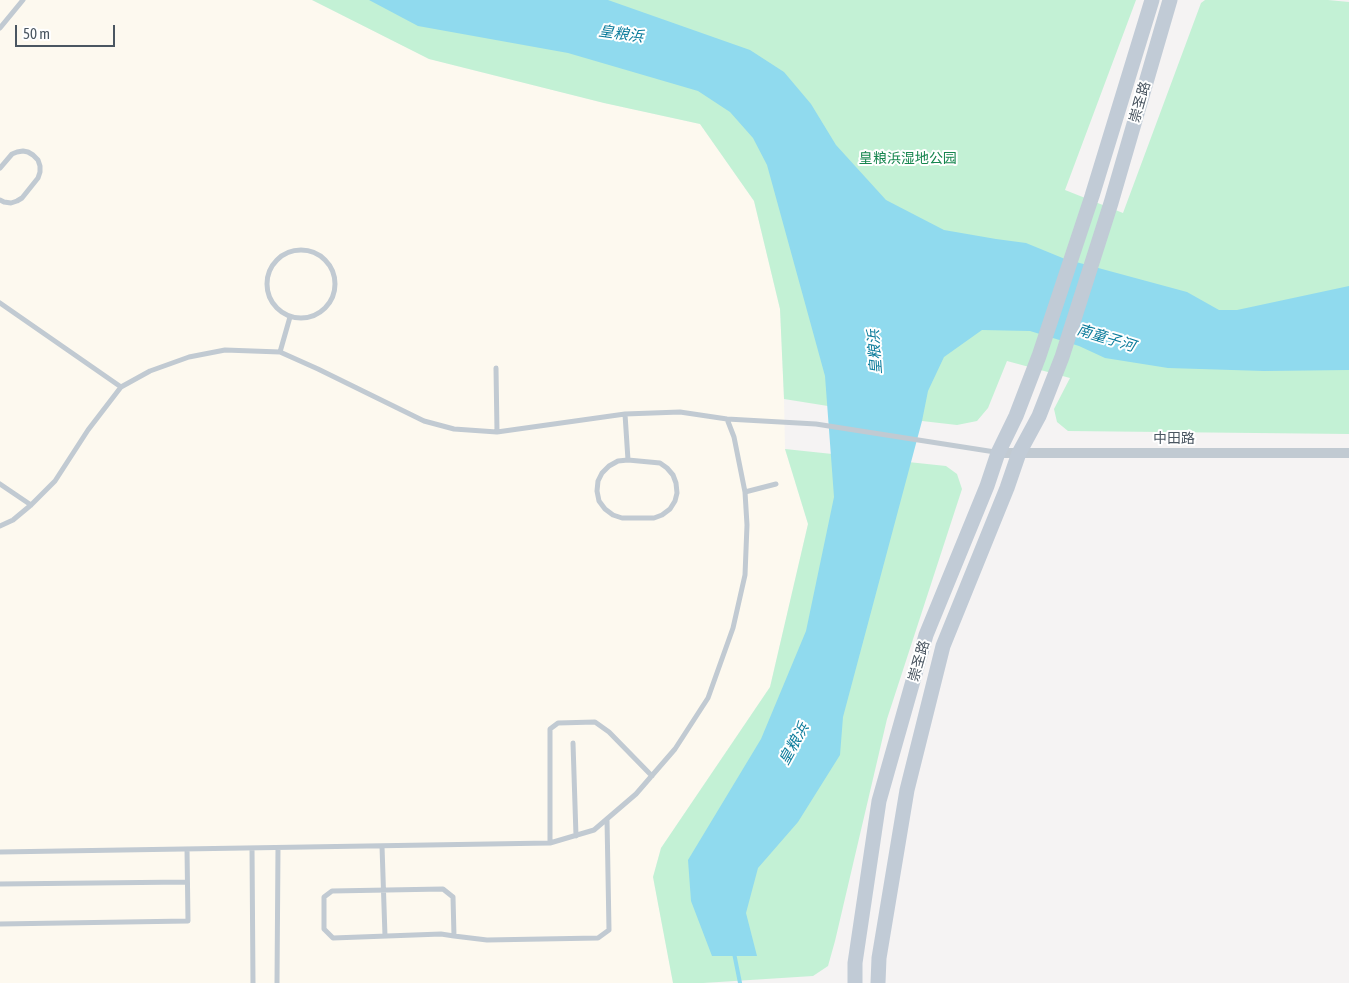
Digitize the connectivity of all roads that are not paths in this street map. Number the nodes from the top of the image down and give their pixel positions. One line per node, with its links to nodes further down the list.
1 (23, 0): 4 (lane)
2 (1152, 0): 15 (main road, 崇圣路)
3 (1170, 0): 16 (main road, 崇圣路)
4 (0, 28)
5 (0, 168): 6 (lane)
6 (0, 200)
7 (0, 303): 11 (lane)
8 (290, 317): 8 (lane); 9 (lane)
9 (280, 352): 11 (lane); 14 (lane)
10 (496, 368): 14 (lane)
11 (121, 386): 22 (lane)
12 (625, 414): 13 (lane); 14 (lane); 18 (lane)
13 (727, 419): 15 (lane); 21 (lane)
14 (497, 432)
15 (998, 453): 16 (street, 中田路); 42 (main road, 崇圣路)
16 (1019, 453): 17 (street, 中田路); 43 (main road, 崇圣路)
17 (1349, 453)
18 (628, 460): 18 (lane)
19 (0, 484): 22 (lane)
20 (776, 484): 21 (lane)
21 (745, 492): 25 (lane)
22 (31, 505): 23 (lane)
23 (0, 526)
24 (573, 742): 27 (lane)
25 (652, 776): 26 (lane); 28 (lane)
26 (607, 819): 27 (lane); 39 (lane)
27 (576, 836): 28 (lane)
28 (550, 843): 29 (lane)
29 (382, 846): 31 (lane); 36 (lane)
30 (252, 848): 31 (lane); 32 (lane); 40 (lane)
31 (278, 848): 41 (lane)
32 (187, 849): 33 (lane); 34 (lane)
33 (0, 852)
34 (187, 882): 35 (lane); 37 (lane)
35 (0, 884)
36 (384, 890): 38 (lane); 38 (lane); 39 (lane)
37 (0, 924)
38 (385, 936): 39 (lane)
39 (454, 936)
40 (252, 983)
41 (277, 983)
42 (855, 983)
43 (878, 983)

